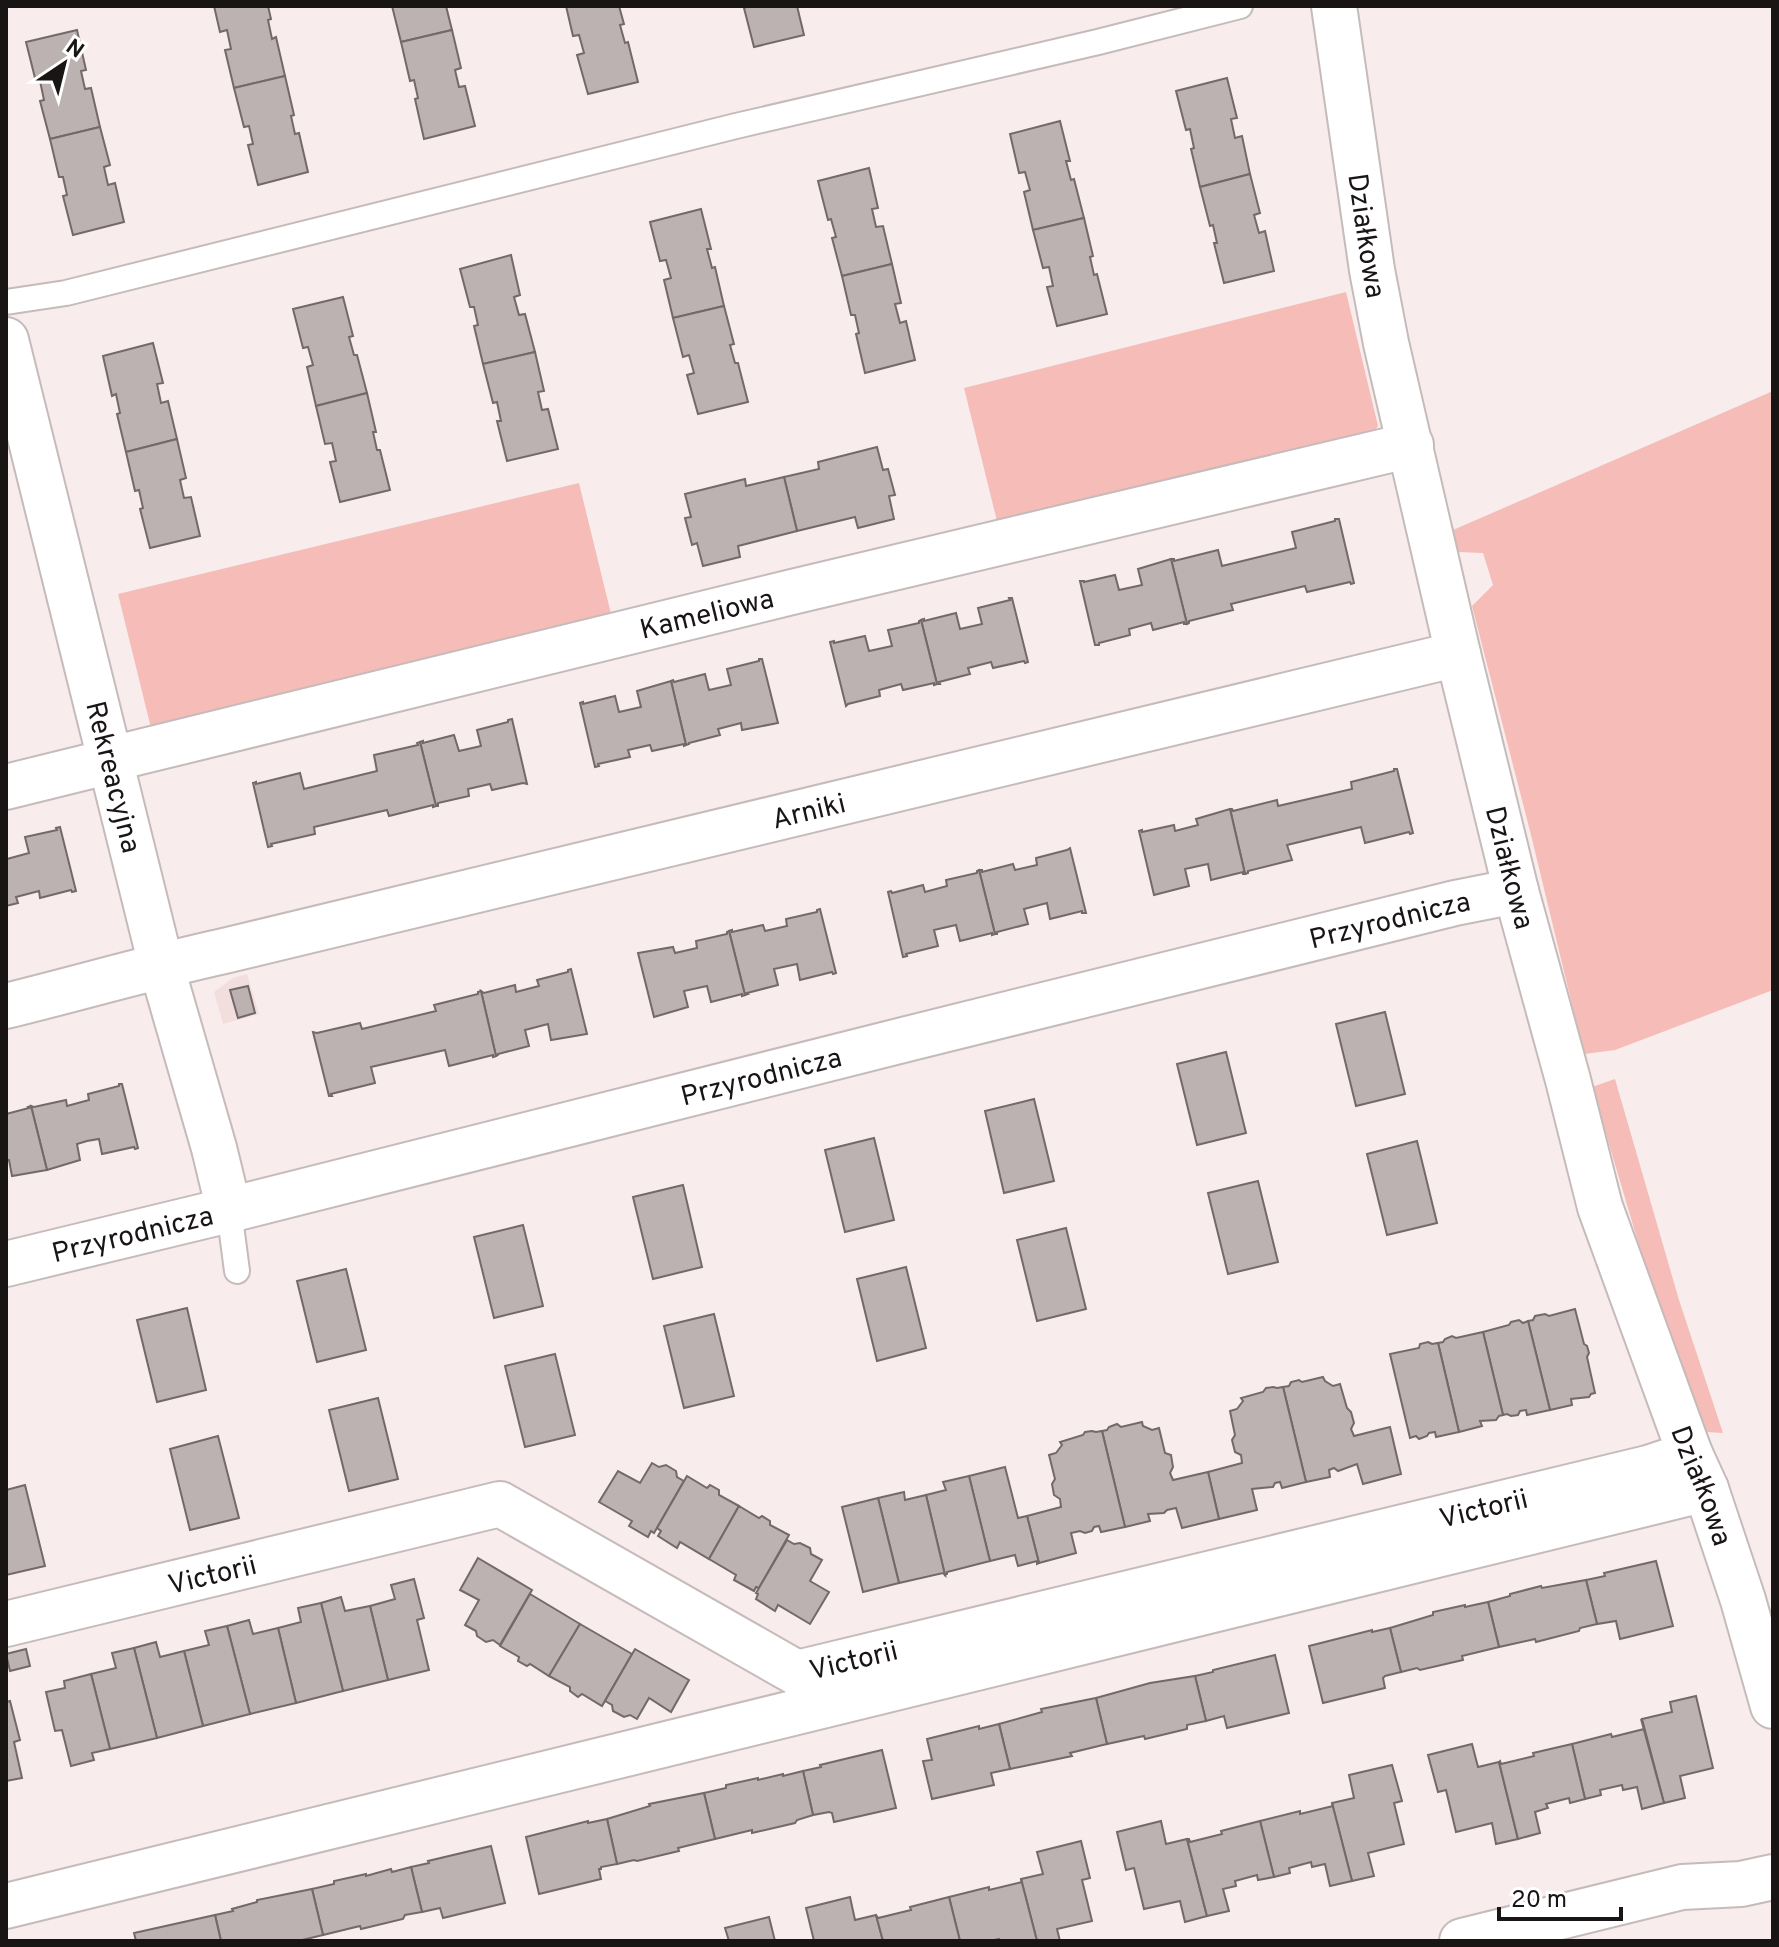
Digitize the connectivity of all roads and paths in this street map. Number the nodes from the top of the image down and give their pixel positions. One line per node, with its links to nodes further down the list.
1 (1240, 6): 3 (lane)
2 (1334, 6): 6 (street, Działkowa)
3 (6, 302)
4 (6, 340): 5 (street, Rekreacyjna)
5 (19, 442): 8 (street, Rekreacyjna)
6 (1411, 445): 7 (street, Działkowa); 8 (street, Kameliowa)
7 (1458, 654): 10 (street, Działkowa); 11 (street, Arniki)
8 (111, 759): 9 (street, Kameliowa); 11 (street, Rekreacyjna)
9 (6, 787)
10 (1516, 891): 13 (street, Przyrodnicza); 16 (street, Działkowa)
11 (161, 965): 12 (street, Arniki); 13 (street, Rekreacyjna)
12 (6, 1006)
13 (229, 1210): 14 (street, Przyrodnicza); 15 (lane)
14 (6, 1264)
15 (237, 1271)
16 (1698, 1472): 17 (street, Victorii); 18 (street, Działkowa); 22 (street, Victorii)
17 (6, 1624)
18 (1773, 1706)
19 (1773, 1846): 21 (street)
20 (1773, 1877): 21 (street)
21 (1682, 1887): 23 (street)
22 (6, 1906)
23 (1462, 1941)

